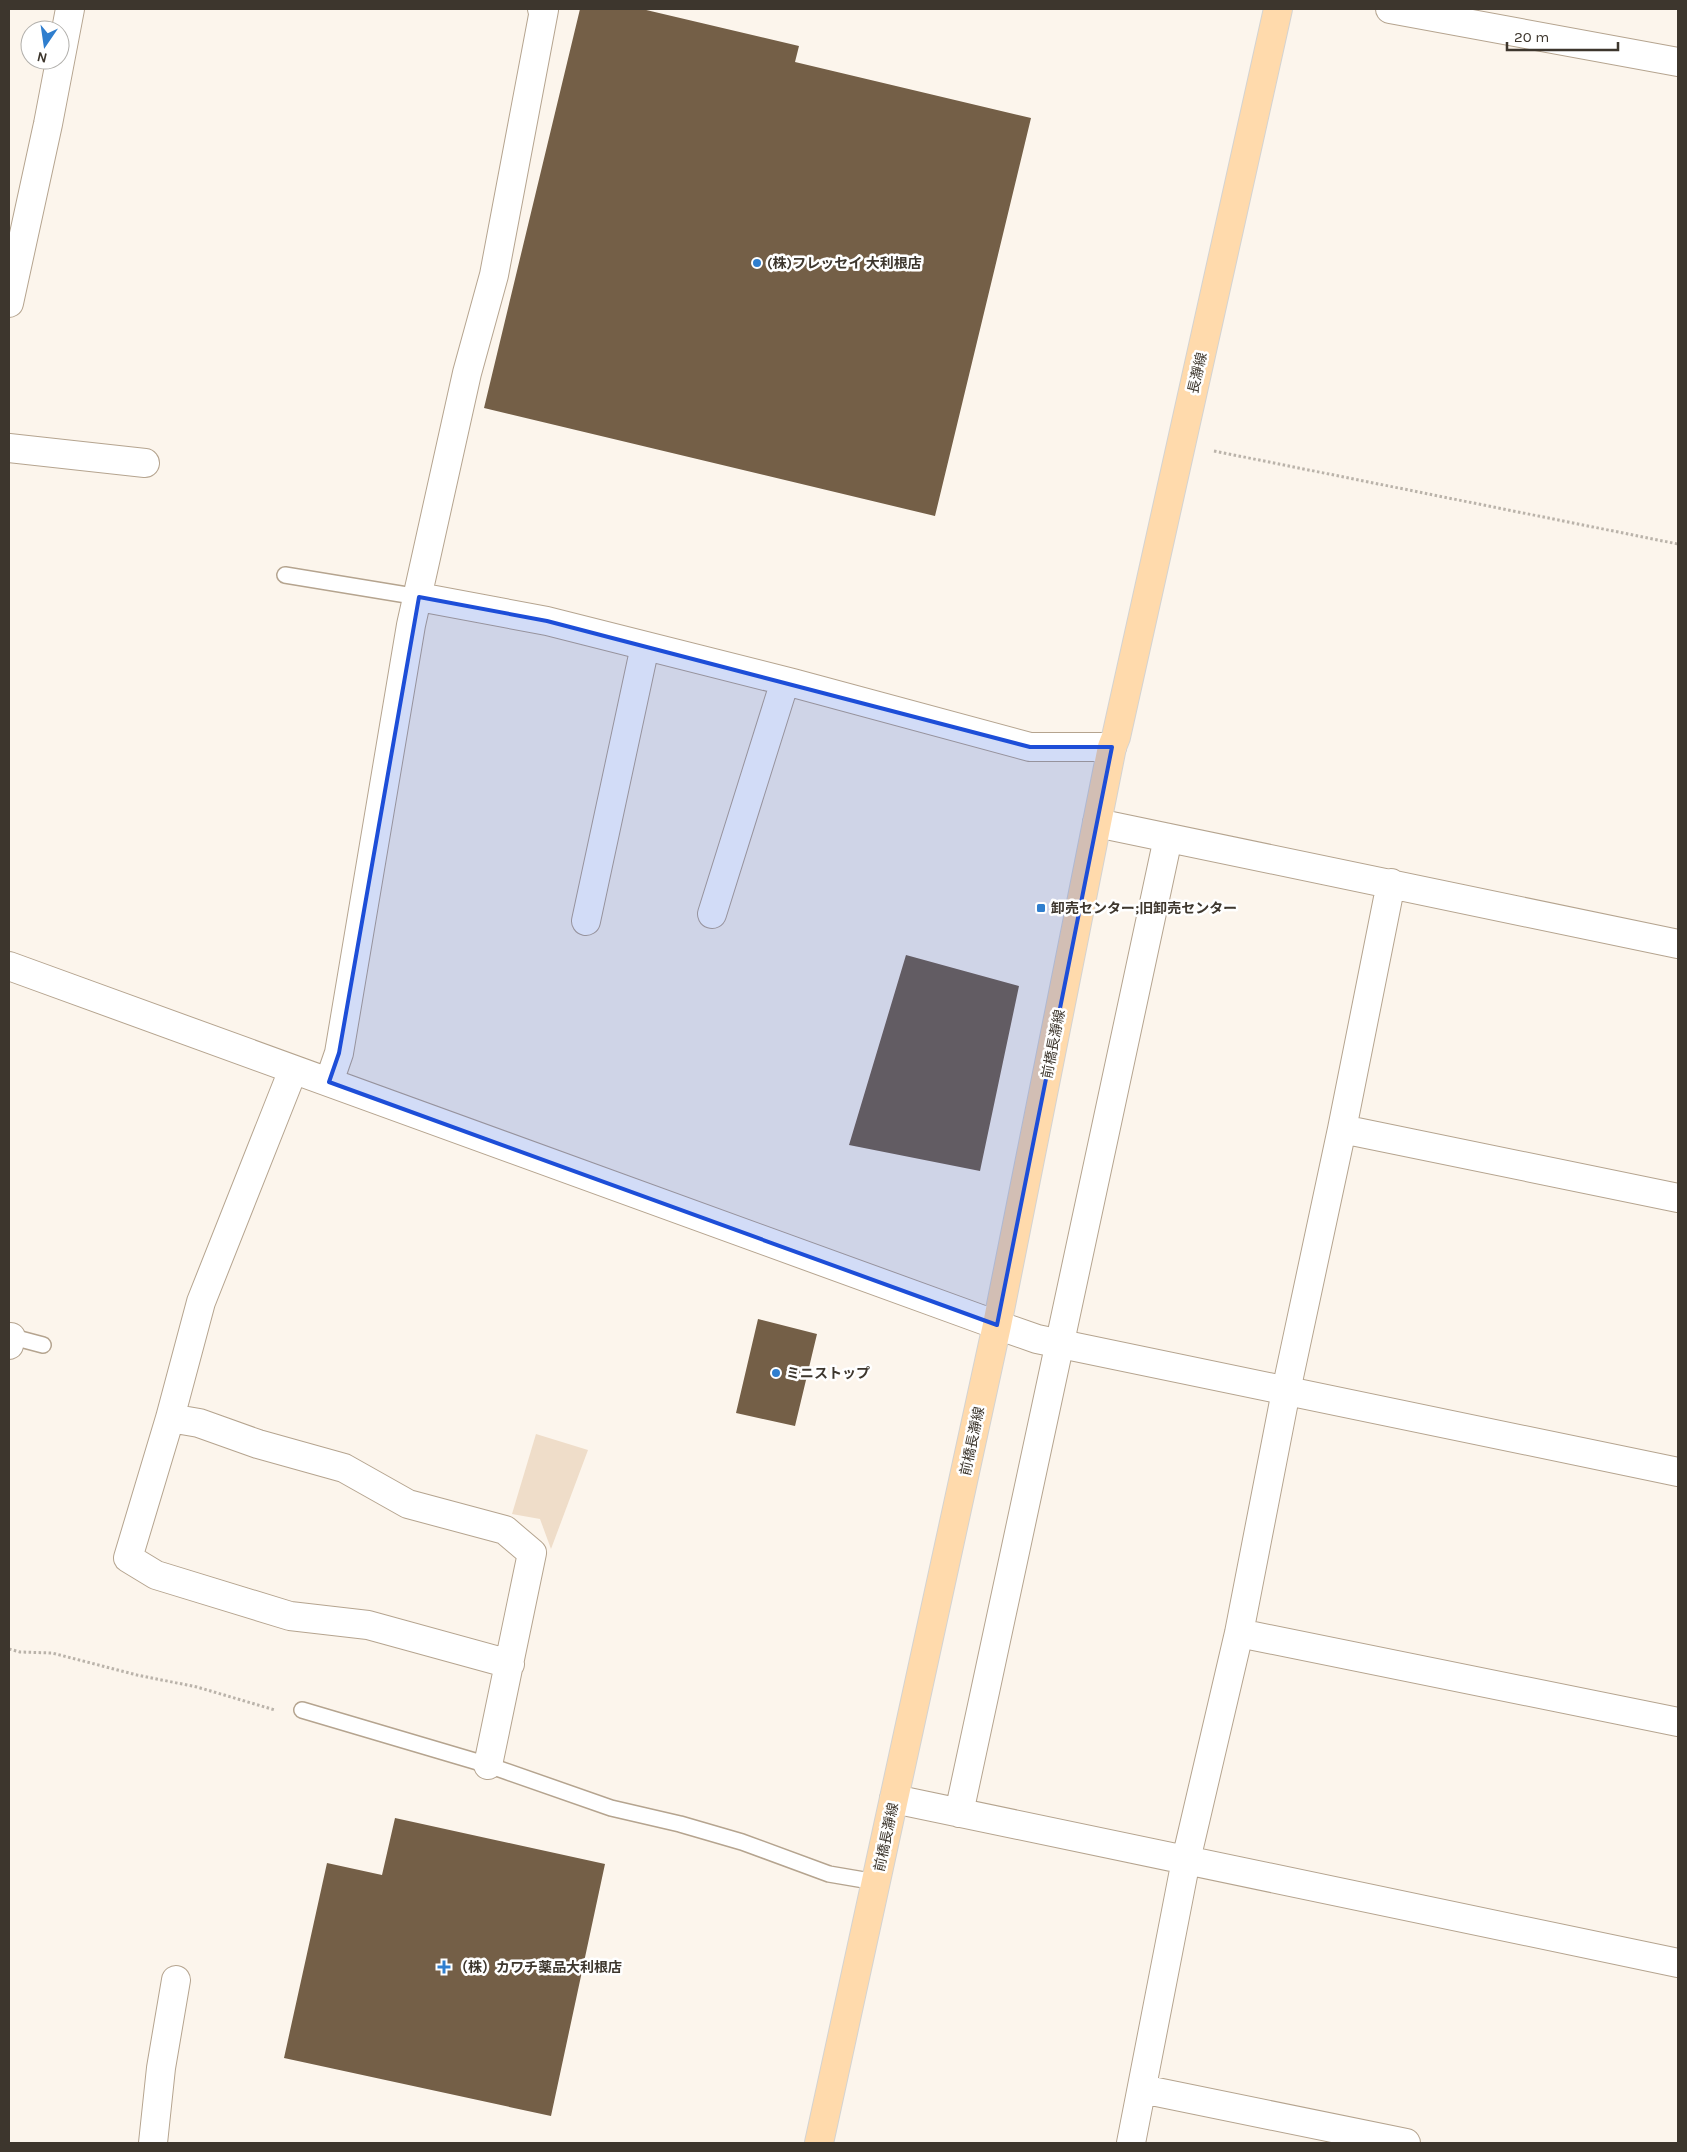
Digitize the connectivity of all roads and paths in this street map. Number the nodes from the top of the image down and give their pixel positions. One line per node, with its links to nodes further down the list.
1 (70, 9): 6 (street)
2 (542, 9): 12 (street)
3 (1278, 9): 7 (main road, 長瀞線)
4 (1390, 9): 5 (street)
5 (1678, 62)
6 (9, 303)
7 (1181, 445): 10 (path); 15 (main road, 長瀞線)
8 (9, 448): 9 (street)
9 (145, 463)
10 (1678, 544)
11 (285, 575): 12 (lane)
12 (418, 597): 13 (street); 24 (street)
13 (645, 646): 14 (street); 20 (street)
14 (785, 681): 15 (street); 19 (street)
15 (1114, 742): 16 (main road, 前橋長瀞線)
16 (1098, 823): 17 (street); 27 (main road, 前橋長瀞線)
17 (1168, 838): 18 (street); 29 (street)
18 (1392, 883): 21 (street); 25 (street)
19 (712, 914)
20 (586, 920)
21 (1678, 944)
22 (9, 966): 23 (street)
23 (294, 1070): 24 (street); 32 (street)
24 (329, 1082): 27 (street)
25 (1342, 1130): 26 (street); 31 (street)
26 (1678, 1198)
27 (997, 1325): 29 (street); 40 (main road, 前橋長瀞線)
28 (9, 1339): 30 (lane)
29 (1059, 1344): 31 (street); 41 (street)
30 (43, 1345)
31 (1286, 1391): 33 (street); 34 (street)
32 (170, 1418): 36 (street); 36 (street)
33 (1678, 1472)
34 (1239, 1633): 38 (street); 42 (street)
35 (9, 1649): 37 (path)
36 (510, 1664): 39 (street)
37 (302, 1710): 39 (lane)
38 (1678, 1722)
39 (488, 1765): 43 (lane)
40 (894, 1800): 41 (street); 43 (main road, 前橋長瀞線)
41 (959, 1812): 42 (street)
42 (1186, 1860): 44 (street); 46 (street)
43 (876, 1882): 48 (main road, 前橋長瀞線)
44 (1678, 1962)
45 (176, 1980): 47 (street)
46 (1142, 2089): 49 (street); 50 (street)
47 (153, 2143)
48 (820, 2143)
49 (1131, 2143)
50 (1406, 2143)

